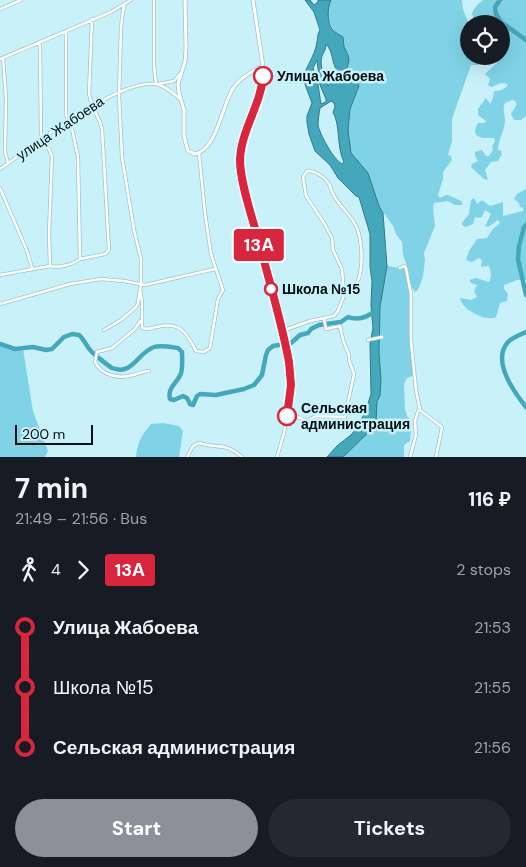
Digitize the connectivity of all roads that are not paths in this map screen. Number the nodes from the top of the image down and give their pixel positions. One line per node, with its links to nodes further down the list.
1 (21, 0): 7 (street)
2 (131, 0): 6 (street)
3 (154, 0): 15 (street)
4 (185, 0): 13 (street)
5 (253, 0): 12 (street)
6 (124, 4): 8 (street); 17 (street)
7 (0, 9)
8 (92, 19): 9 (street); 20 (street)
9 (66, 31): 10 (street); 21 (street)
10 (39, 43): 11 (street); 22 (street)
11 (2, 59): 24 (street)
12 (263, 66): 23 (street); 40 (street)
13 (182, 72): 14 (street); 16 (street)
14 (172, 81): 15 (street, улица Жабоева); 16 (street); 18 (street)
15 (156, 84): 17 (street, улица Жабоева); 18 (street)
16 (178, 86): 18 (street); 19 (street)
17 (119, 92): 20 (street, улица Жабоева); 33 (street)
18 (171, 92): 19 (street)
19 (181, 100): 23 (street)
20 (92, 105): 21 (street, улица Жабоева); 27 (street)
21 (69, 121): 22 (street, улица Жабоева); 27 (street)
22 (43, 139): 24 (street, улица Жабоева); 28 (street)
23 (199, 153): 31 (street)
24 (8, 163): 25 (street, улица Жабоева)
25 (0, 169)
26 (0, 188): 29 (street)
27 (80, 259): 28 (street)
28 (50, 266): 29 (street)
29 (32, 268): 32 (street)
30 (400, 268): 44 (street)
31 (216, 269): 33 (street); 37 (street)
32 (0, 275)
33 (141, 284): 34 (street); 36 (street)
34 (140, 289): 37 (street); 39 (street)
35 (345, 290): 35 (street); 38 (street)
36 (0, 304)
37 (141, 320): 43 (street)
38 (324, 320): 40 (street); 45 (street)
39 (104, 330)
40 (282, 331): 45 (street)
41 (382, 337): 42 (street)
42 (368, 340)
43 (149, 371)
44 (420, 410): 49 (street); 50 (street)
45 (287, 412): 48 (street)
46 (187, 457): 47 (street)
47 (242, 457)
48 (277, 457)
49 (410, 457)
50 (436, 457)

